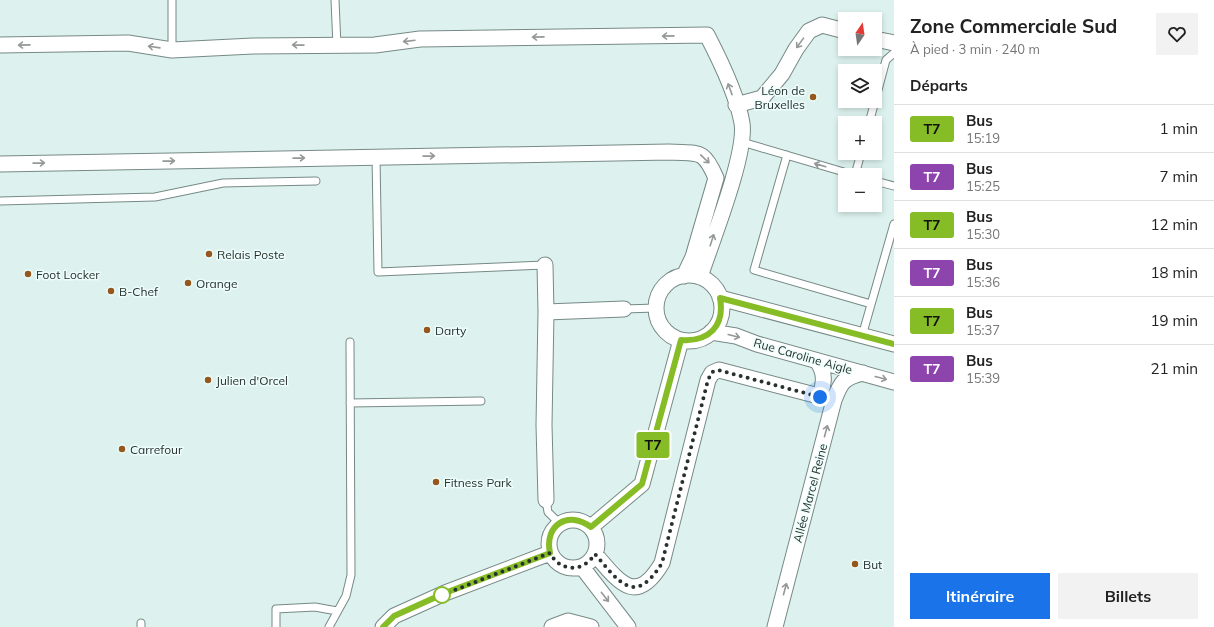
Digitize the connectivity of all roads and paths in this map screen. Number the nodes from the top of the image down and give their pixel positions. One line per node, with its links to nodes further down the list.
1 (172, 0): 8 (lane)
2 (335, 0): 7 (lane)
3 (838, 29): 11 (street, one-way to 11)
4 (882, 40): 5 (street)
5 (894, 43)
6 (0, 45): 8 (street, one-way to 6)
7 (337, 46): 8 (street, one-way to 8); 11 (street, one-way to 7)
8 (172, 50)
9 (894, 53): 10 (lane)
10 (882, 75)
11 (736, 105): 12 (street)
12 (742, 142): 13 (lane); 24 (street, one-way to 12)
13 (787, 155): 16 (lane, one-way to 13); 26 (lane)
14 (376, 157): 15 (street, one-way to 14); 22 (lane); 23 (street, one-way to 23)
15 (0, 164)
16 (838, 170)
17 (316, 181): 20 (lane)
18 (882, 183): 19 (lane)
19 (894, 186)
20 (0, 201)
21 (894, 224): 26 (lane)
22 (545, 266): 29 (street)
23 (684, 276): 24 (street); 27 (street)
24 (700, 277): 25 (street)
25 (720, 298): 30 (street); 31 (street)
26 (871, 304): 31 (lane)
27 (656, 308): 28 (lane); 32 (street)
28 (624, 309): 29 (street)
29 (546, 312): 41 (street)
30 (711, 332): 32 (street); 35 (street, Rue Caroline Aigle, one-way to 35)
31 (862, 336): 34 (street)
32 (681, 340): 43 (street)
33 (350, 342): 40 (lane)
34 (894, 344)
35 (817, 361): 36 (street, Rue Caroline Aigle); 38 (street)
36 (863, 373): 37 (street, Rue Caroline Aigle, one-way to 37); 38 (street, Allée Marcel Reine)
37 (894, 382)
38 (827, 398): 45 (street); 54 (street, Allée Marcel Reine, one-way to 38)
39 (481, 401): 40 (lane)
40 (350, 403): 47 (lane)
41 (546, 500): 42 (lane)
42 (560, 523): 43 (street); 44 (street)
43 (591, 527): 45 (street)
44 (550, 553): 46 (street); 50 (street)
45 (595, 554): 46 (street)
46 (582, 567): 53 (street, one-way to 53)
47 (337, 611): 48 (lane); 49 (lane)
48 (276, 627)
49 (329, 627)
50 (383, 627)
51 (552, 627): 52 (street)
52 (591, 627)
53 (628, 627)
54 (775, 627)

